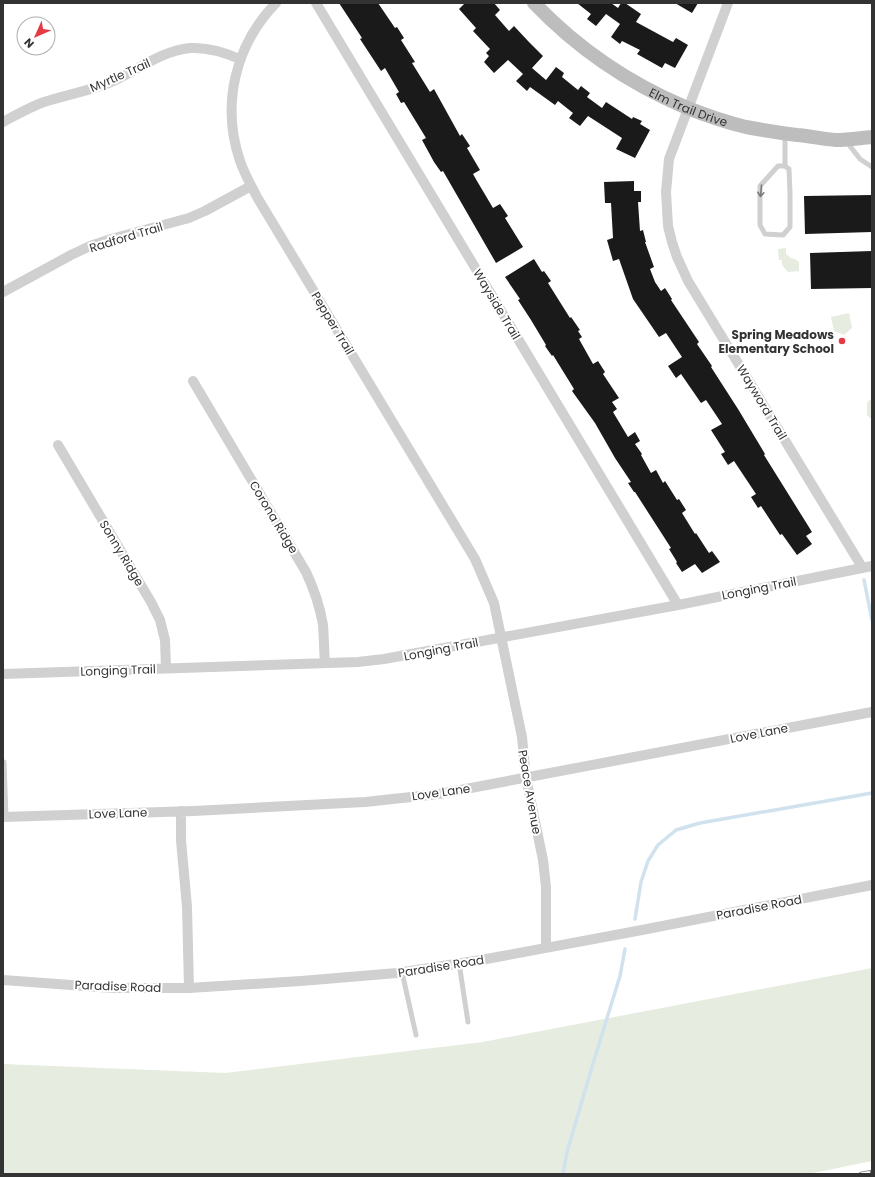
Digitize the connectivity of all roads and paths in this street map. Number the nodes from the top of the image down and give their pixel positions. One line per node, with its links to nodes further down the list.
1 (276, 3): 5 (street, Pepper Trail)
2 (316, 3): 18 (street, Wayside Trail)
3 (534, 3): 6 (street, Elm Trail Drive)
4 (728, 3): 6 (street, Wayword Trail)
5 (240, 59): 7 (street, Myrtle Trail); 13 (street, Pepper Trail)
6 (688, 108): 8 (street, Elm Trail Drive); 17 (street, Wayword Trail)
7 (3, 122)
8 (785, 133): 10 (street, Elm Trail Drive); 11 (lane)
9 (872, 137): 10 (street, Elm Trail Drive)
10 (845, 139): 12 (lane)
11 (785, 166): 11 (lane, one-way to 11)
12 (872, 167)
13 (251, 186): 14 (street, Radford Trail); 19 (street, Pepper Trail)
14 (3, 292)
15 (193, 381): 20 (street, Corona Ridge)
16 (58, 445): 21 (street, Sonny Ridge)
17 (867, 567): 18 (street, Longing Trail)
18 (678, 605): 19 (street, Longing Trail)
19 (501, 637): 20 (street, Longing Trail); 25 (street, Peace Avenue)
20 (325, 663): 21 (street, Longing Trail)
21 (166, 668): 22 (street, Longing Trail)
22 (3, 674)
23 (872, 712): 25 (street, Love Lane)
24 (4, 762): 27 (lane)
25 (526, 778): 26 (street, Love Lane); 29 (street, Peace Avenue)
26 (181, 811): 27 (street, Love Lane); 33 (street)
27 (4, 817)
28 (872, 885): 29 (street, Paradise Road)
29 (546, 947): 30 (street, Paradise Road)
30 (459, 963): 31 (street, Paradise Road); 34 (lane)
31 (402, 972): 33 (street, Paradise Road); 35 (lane)
32 (3, 980): 33 (street, Paradise Road)
33 (189, 988)
34 (468, 1022)
35 (416, 1035)

